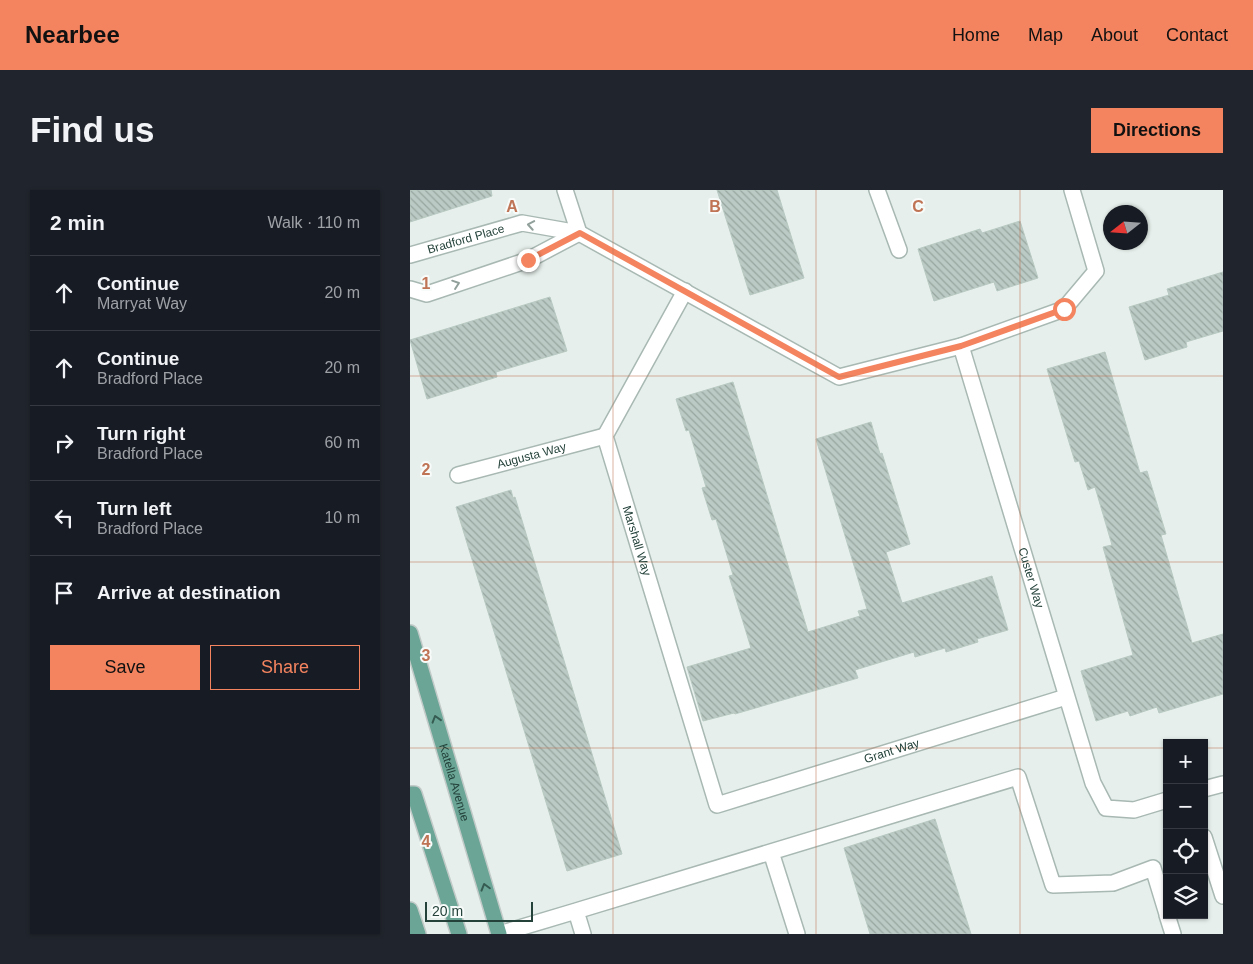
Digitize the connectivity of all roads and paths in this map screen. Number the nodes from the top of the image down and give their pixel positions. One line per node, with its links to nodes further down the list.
1 (565, 190): 4 (street)
2 (877, 190): 5 (street)
3 (1072, 190): 9 (street, Bradford Place)
4 (580, 233): 6 (street, Bradford Place, one-way to 6); 7 (street, one-way to 4); 8 (street, Bradford Place)
5 (899, 250)
6 (410, 255)
7 (410, 289)
8 (685, 291): 9 (street, Bradford Place); 10 (street)
9 (961, 346): 13 (street, Custer Way)
10 (605, 436): 11 (street, Augusta Way); 18 (street, Marshall Way)
11 (458, 475)
12 (410, 633): 28 (main road, Katella Avenue, one-way to 12)
13 (1066, 697): 17 (street, Custer Way); 18 (street, Grant Way)
14 (1223, 784): 15 (street)
15 (1208, 788)
16 (410, 794): 27 (main road)
17 (1163, 801)
18 (717, 805)
19 (1208, 849): 21 (street)
20 (771, 852): 22 (street); 24 (street); 30 (street)
21 (1223, 896)
22 (1163, 902)
23 (410, 910): 26 (main road)
24 (576, 911): 28 (street); 29 (street)
25 (1168, 919): 31 (street)
26 (418, 934)
27 (459, 934)
28 (499, 934)
29 (584, 934)
30 (796, 934)
31 (1173, 934)

